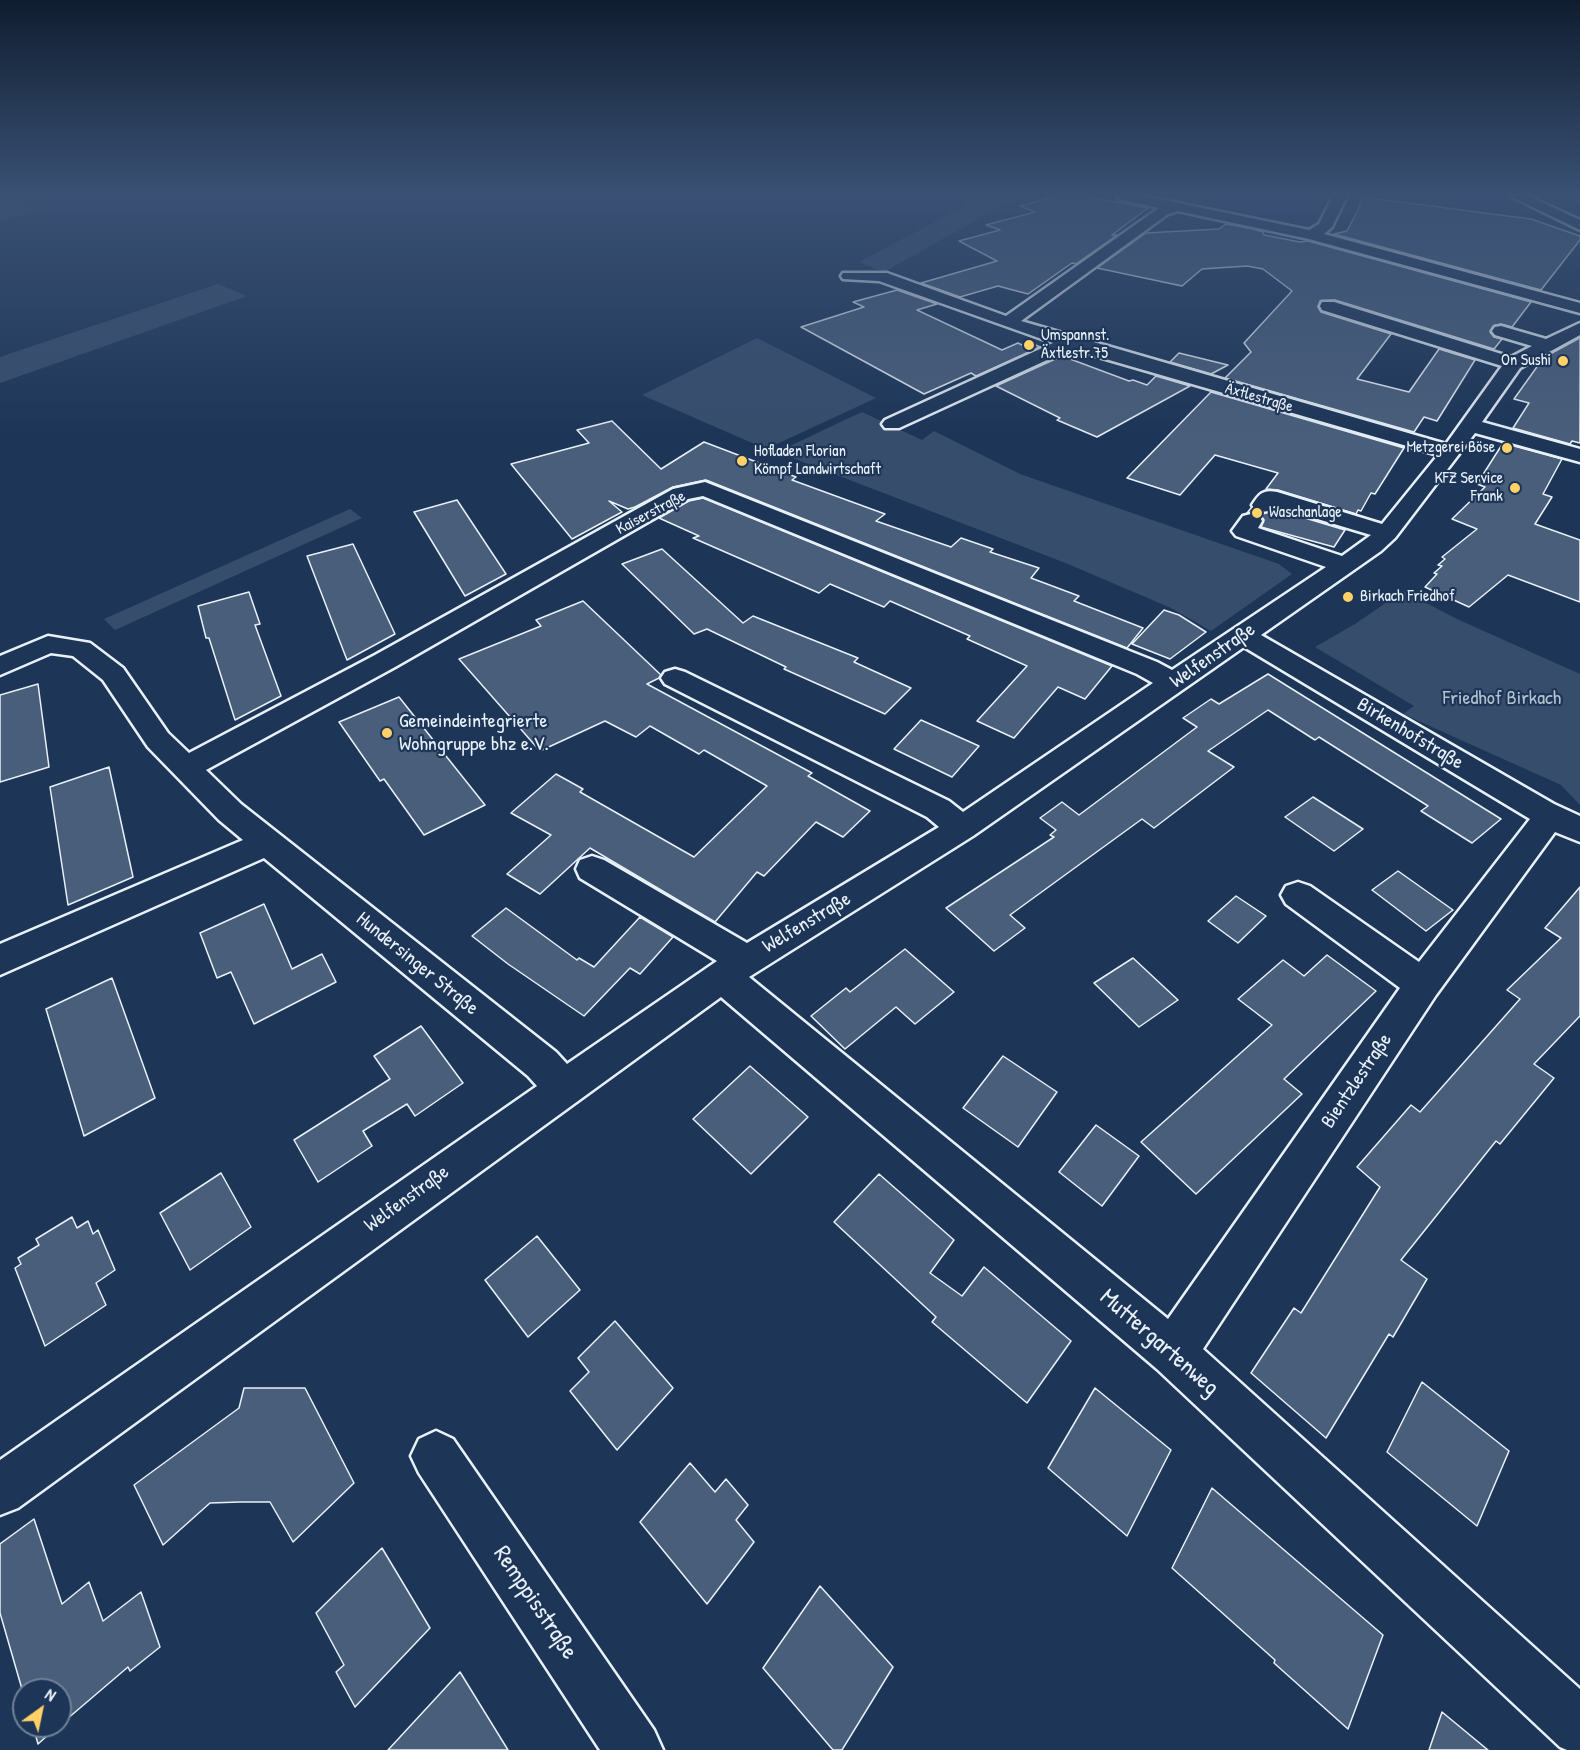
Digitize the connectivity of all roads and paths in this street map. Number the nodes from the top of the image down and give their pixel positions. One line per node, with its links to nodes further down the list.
1 (886, 278): 6 (street, Äxtlestraße)
2 (1071, 278): 6 (street)
3 (1448, 278): 5 (street)
4 (1328, 306): 12 (street)
5 (1580, 308)
6 (1009, 322): 9 (street, Äxtlestraße)
7 (1580, 328): 11 (street, Welfenstraße)
8 (1501, 331): 11 (street)
9 (1068, 343): 13 (street); 15 (street, Äxtlestraße)
10 (1424, 345): 12 (street)
11 (1546, 345): 12 (street, Welfenstraße)
12 (1513, 364): 14 (street, Welfenstraße)
13 (892, 424)
14 (1470, 425): 15 (street, Welfenstraße); 16 (street)
15 (1451, 452): 18 (street, Welfenstraße)
16 (1580, 456)
17 (1334, 517): 18 (street); 19 (street); 19 (street)
18 (1387, 533): 20 (street, Welfenstraße)
19 (1311, 552): 20 (street)
20 (1345, 566): 21 (street, Welfenstraße)
21 (1242, 635): 24 (street, Welfenstraße); 26 (street, Birkenhofstraße)
22 (0, 666): 25 (street, Hundersinger Straße)
23 (675, 678): 27 (street)
24 (1174, 683): 25 (street, Kaiserstraße); 27 (street, Welfenstraße)
25 (186, 768): 28 (street, Hundersinger Straße)
26 (1565, 823): 33 (street, Bientzlestraße)
27 (962, 828): 32 (street, Welfenstraße)
28 (267, 843): 31 (street); 34 (street, Hundersinger Straße)
29 (592, 869): 32 (street, Muttergartenweg)
30 (1298, 894): 33 (street)
31 (0, 960)
32 (734, 968): 34 (street, Welfenstraße); 35 (street, Muttergartenweg)
33 (1423, 984): 35 (street, Bientzlestraße)
34 (563, 1087): 37 (street, Welfenstraße)
35 (1173, 1353): 38 (street, Muttergartenweg)
36 (436, 1455): 39 (street, Remppisstraße)
37 (0, 1490)
38 (1580, 1727)
39 (634, 1750)

